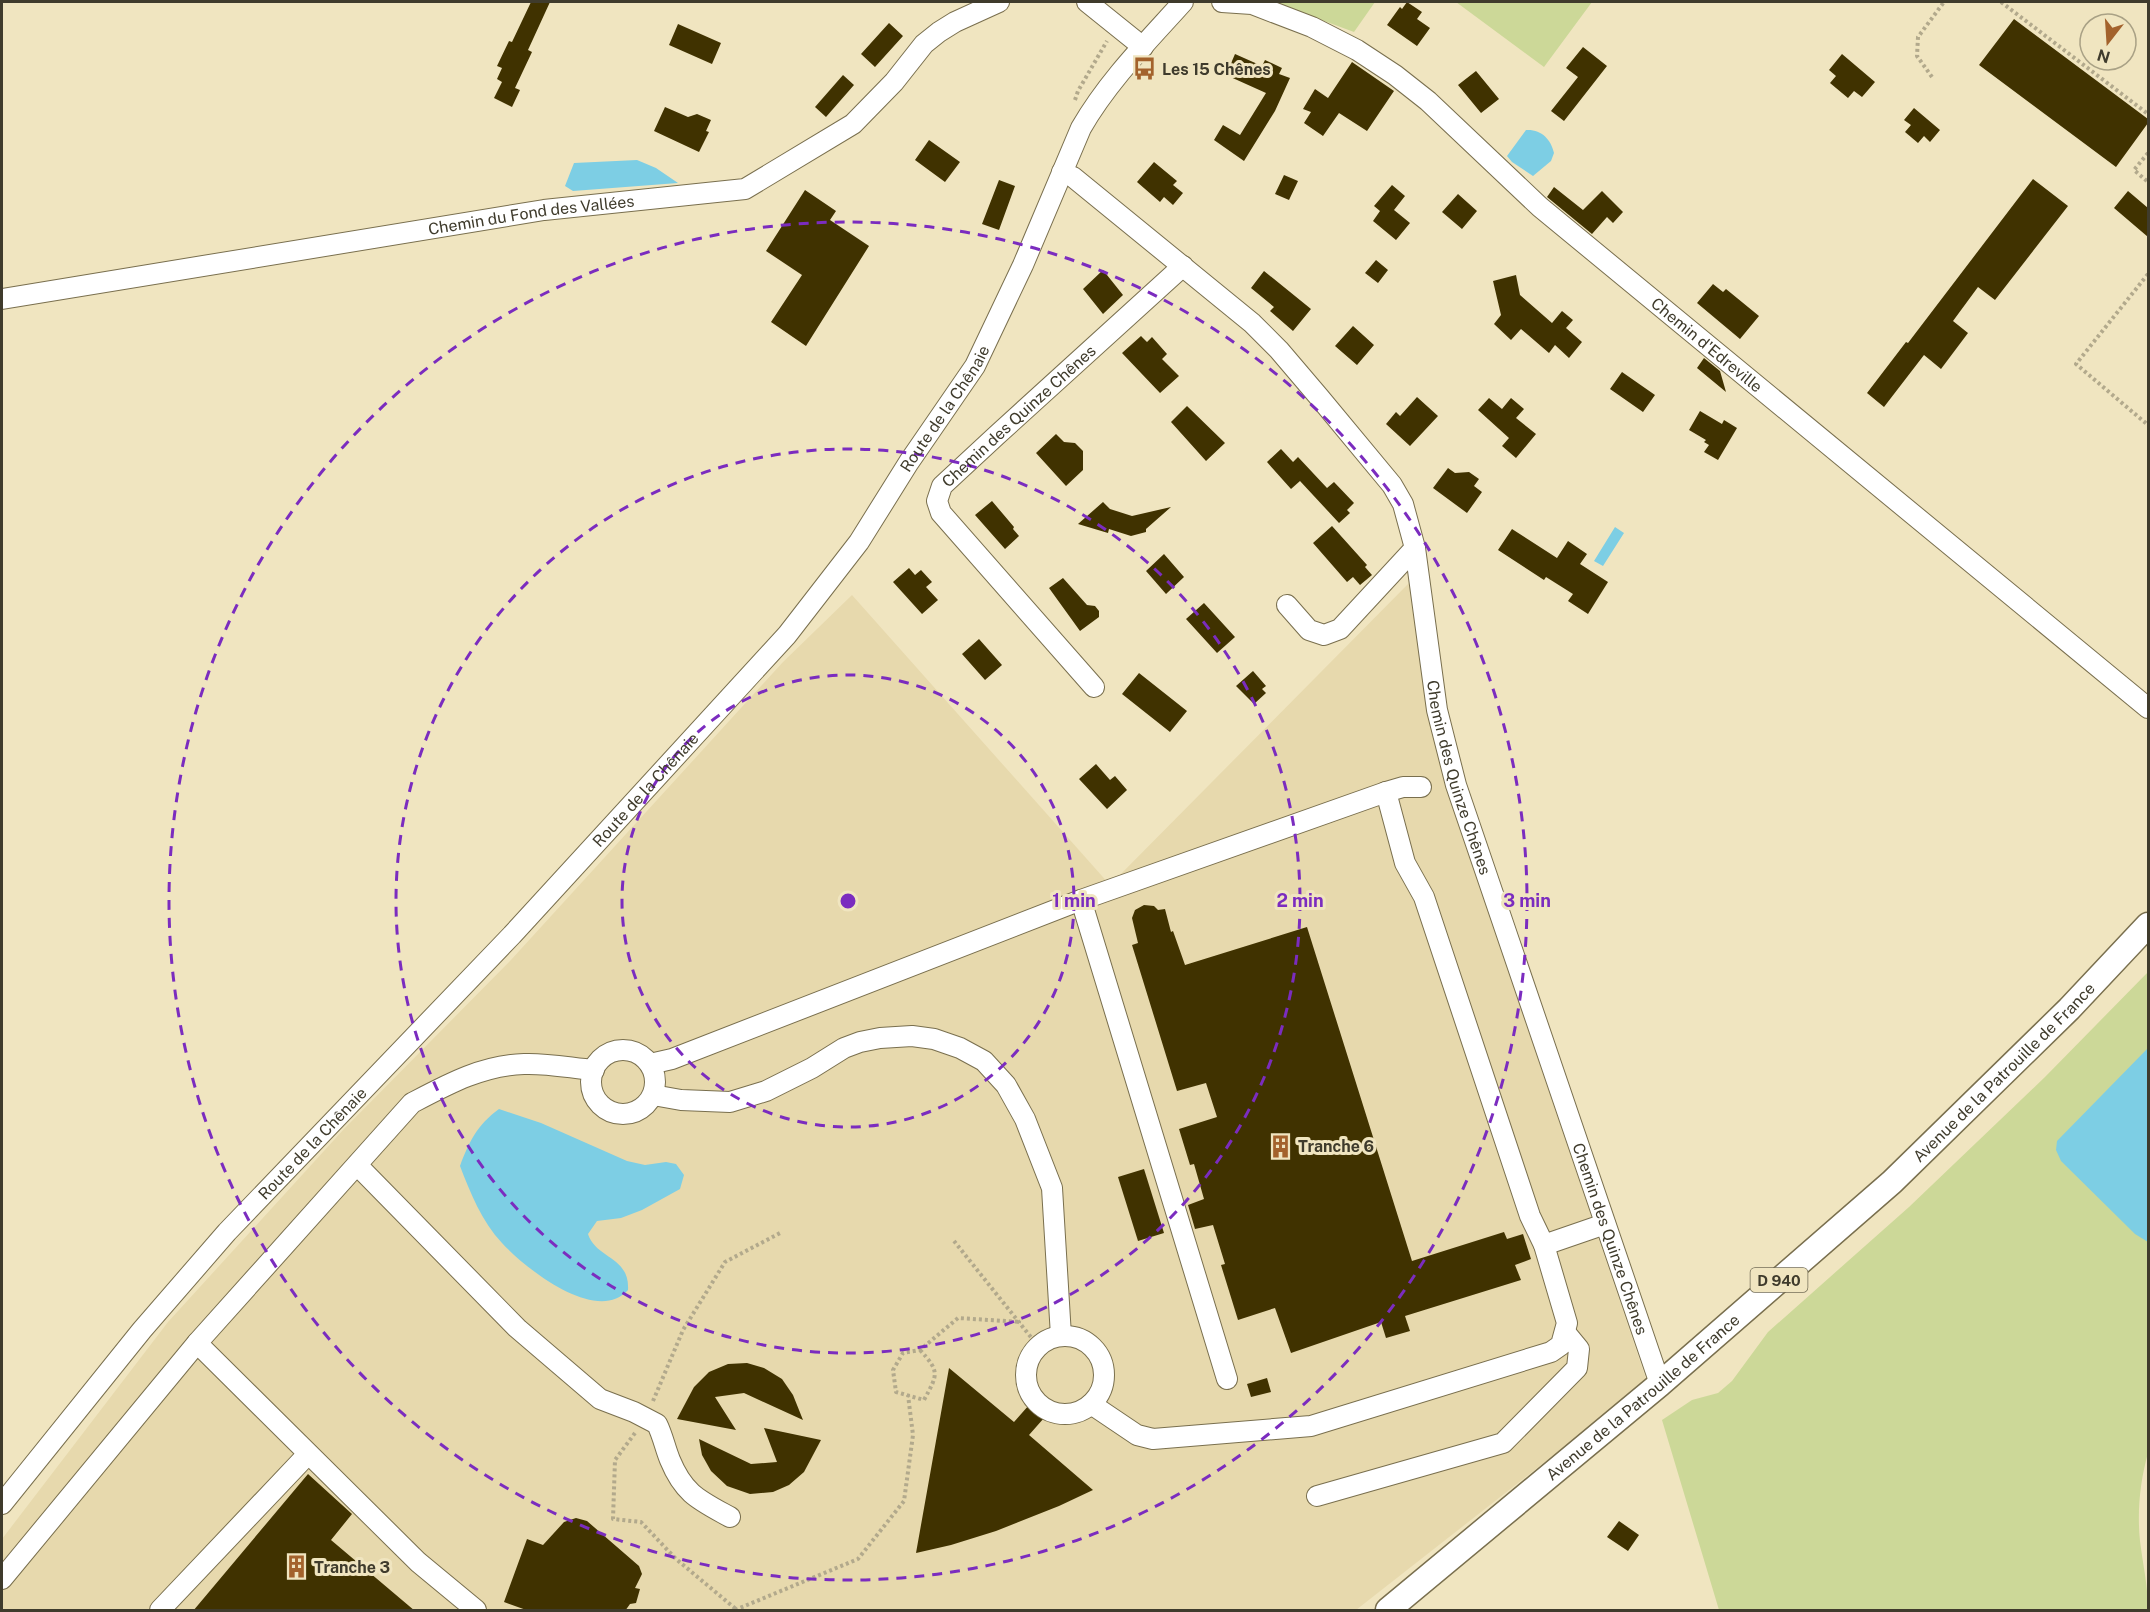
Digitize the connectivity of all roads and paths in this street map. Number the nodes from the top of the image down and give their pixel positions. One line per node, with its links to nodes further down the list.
1 (999, 2): 18 (street, Chemin du Fond des Vallées)
2 (1088, 2): 9 (street)
3 (1183, 2): 9 (street, Route de la Chênaie)
4 (1222, 2): 7 (street, Chemin d'Edreville)
5 (1944, 2): 10 (path)
6 (2001, 2): 12 (path)
7 (1251, 3): 23 (street, Chemin d'Edreville)
8 (1107, 41): 11 (path)
9 (1143, 47): 14 (street, Route de la Chênaie)
10 (1932, 77)
11 (1074, 102)
12 (2148, 114)
13 (2148, 153): 15 (path)
14 (1062, 172): 16 (street, Chemin des Quinze Chênes); 47 (street, Route de la Chênaie)
15 (2148, 182)
16 (1183, 266): 20 (street, Chemin des Quinze Chênes); 22 (street, Chemin des Quinze Chênes)
17 (2148, 274): 19 (path)
18 (2, 299)
19 (2148, 425)
20 (1415, 548): 21 (street); 32 (street, Chemin des Quinze Chênes)
21 (1287, 604)
22 (1094, 687)
23 (2148, 708)
24 (1422, 787): 25 (street)
25 (1386, 792): 26 (street); 34 (street)
26 (1081, 900): 28 (street); 41 (street)
27 (2148, 925): 42 (main road, Avenue de la Patrouille de France / D 940)
28 (650, 1064): 29 (street); 30 (street)
29 (594, 1070): 30 (street); 31 (street)
30 (653, 1095): 37 (street)
31 (358, 1166): 38 (street); 48 (street)
32 (1605, 1224): 34 (street); 42 (street, Chemin des Quinze Chênes)
33 (954, 1241): 35 (path)
34 (1544, 1245): 36 (street)
35 (1021, 1322): 39 (path); 40 (path)
36 (1565, 1332): 44 (street); 46 (street)
37 (1060, 1336): 39 (street); 44 (street)
38 (197, 1343): 45 (street); 49 (street)
39 (1038, 1346): 44 (street)
40 (920, 1350): 43 (path); 43 (path)
41 (1227, 1379)
42 (1660, 1384): 53 (main road, Avenue de la Patrouille de France / D 940)
43 (908, 1395): 52 (path)
44 (1091, 1404)
45 (308, 1454): 50 (street); 51 (street)
46 (1317, 1496)
47 (2, 1504)
48 (730, 1516)
49 (2, 1579)
50 (160, 1611)
51 (476, 1611)
52 (735, 1611)
53 (1388, 1611)

